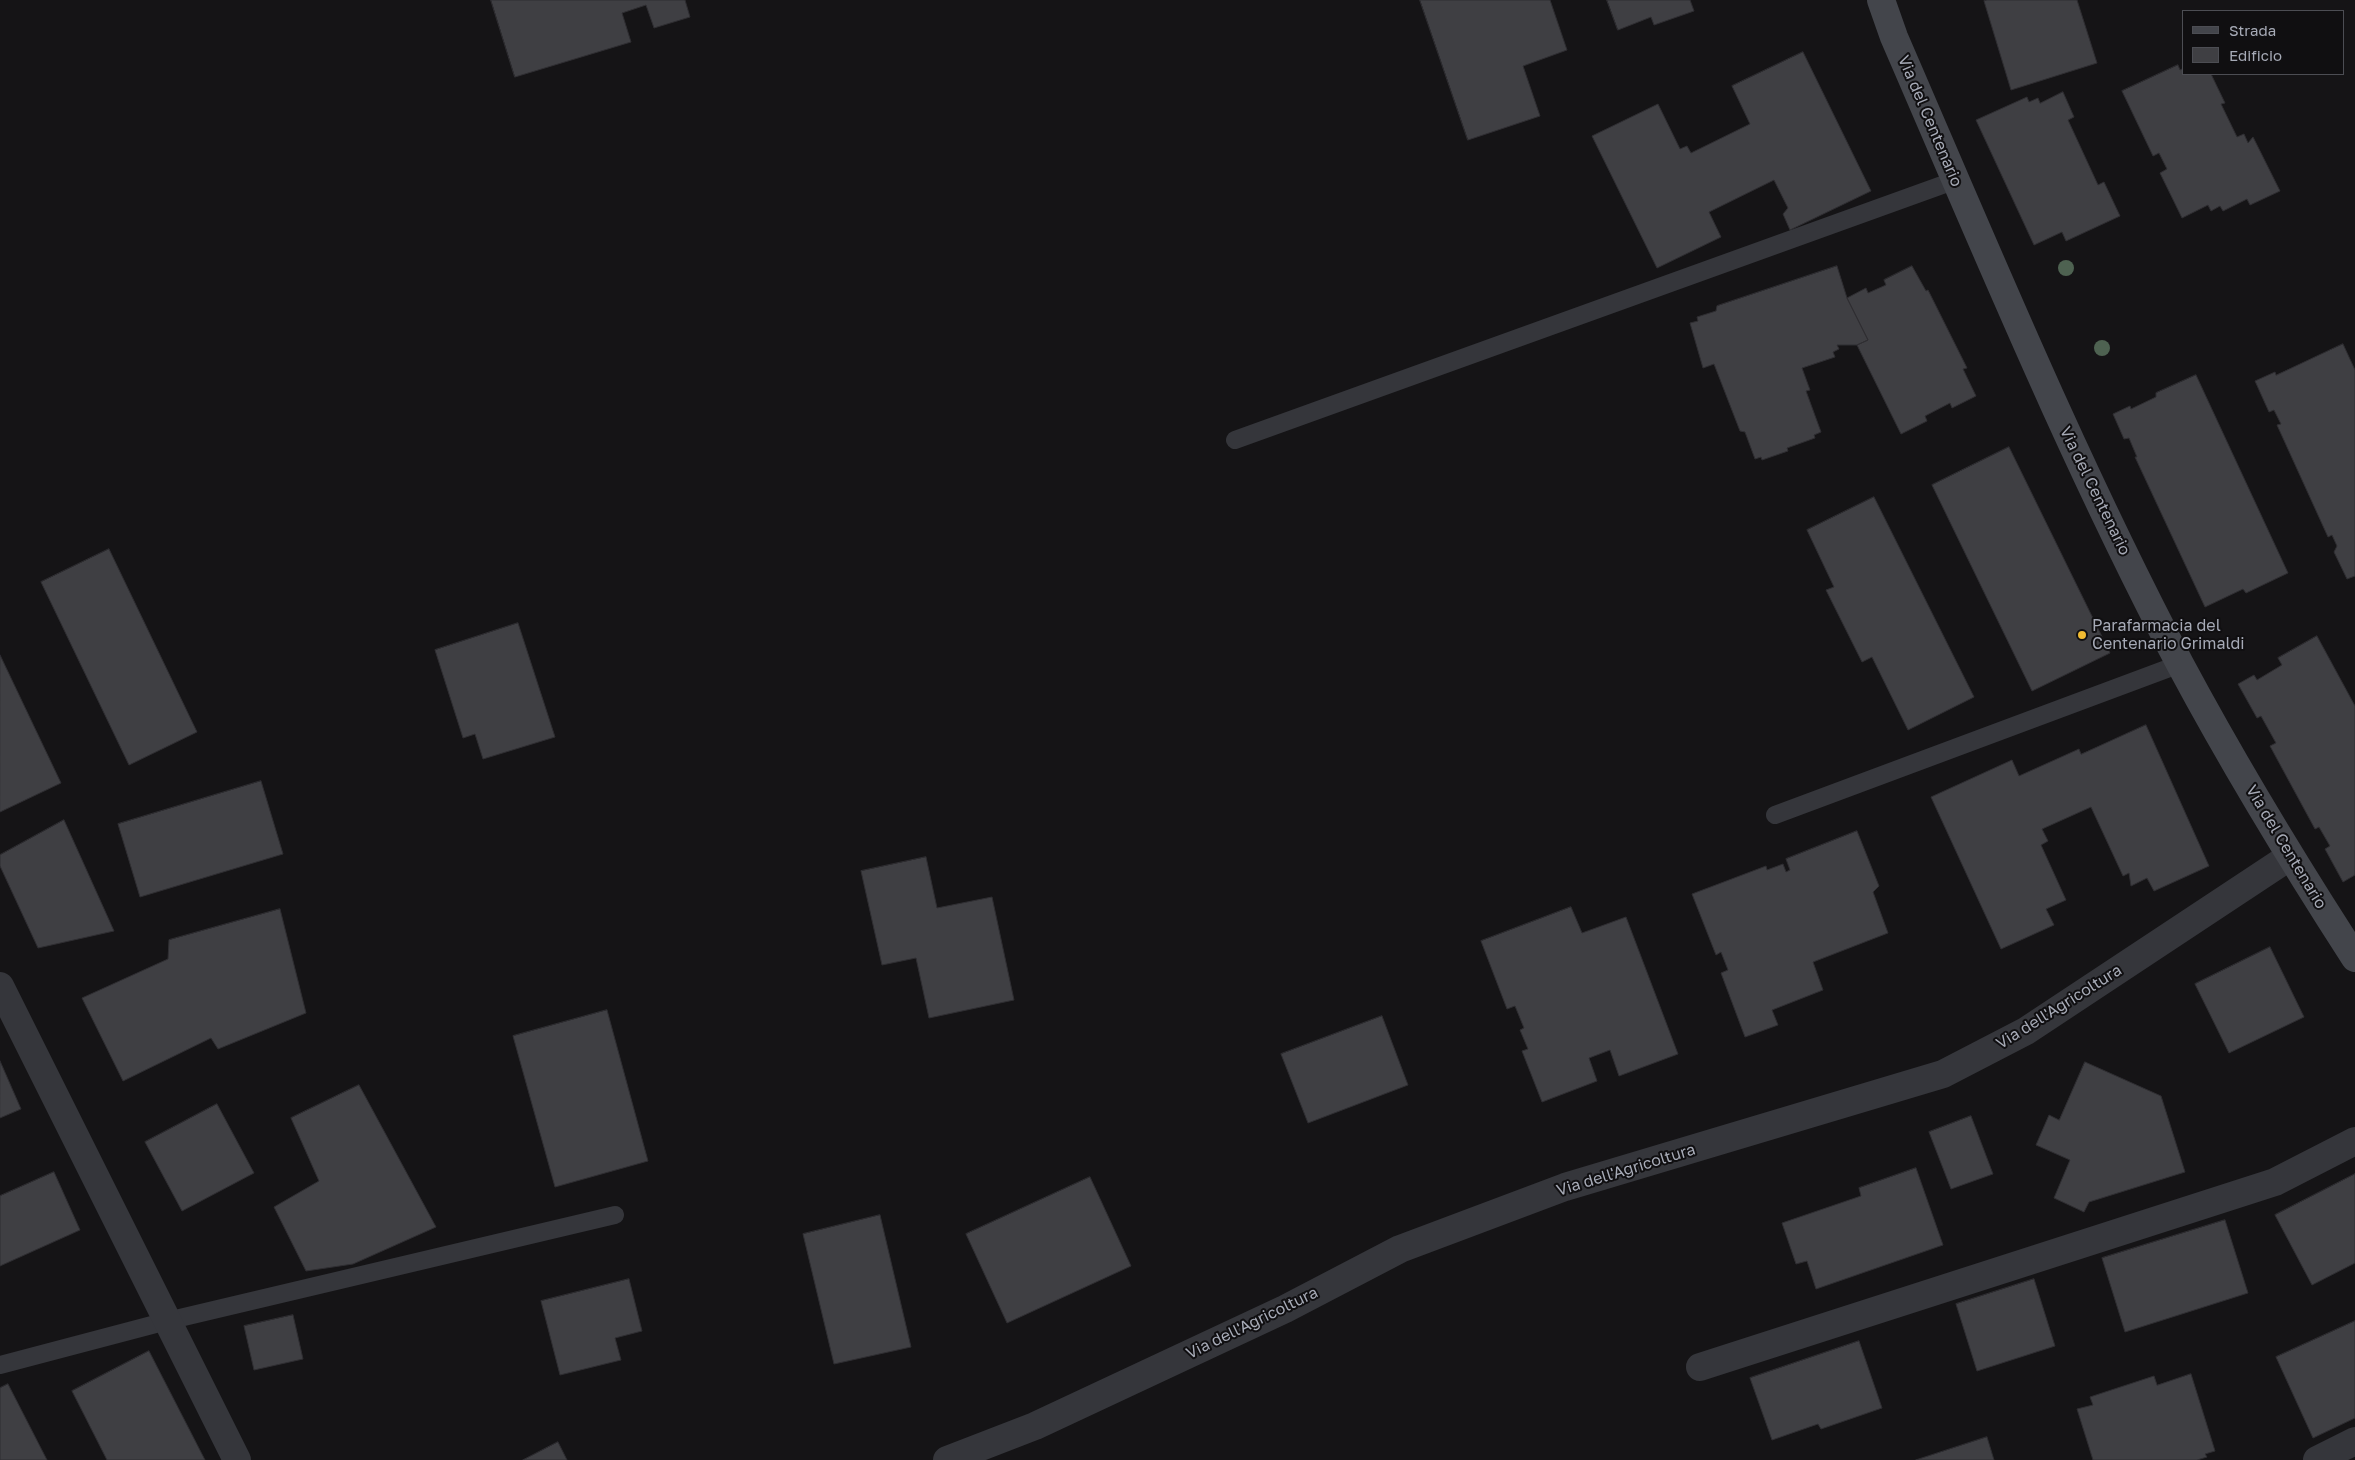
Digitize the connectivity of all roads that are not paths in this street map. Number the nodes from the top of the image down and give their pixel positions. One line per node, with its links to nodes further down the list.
1 (1881, 0): 2 (street, Via del Centenario)
2 (1956, 180): 3 (lane); 4 (street, Via del Centenario)
3 (1235, 440)
4 (2180, 664): 5 (lane); 6 (street, Via del Centenario)
5 (1775, 815)
6 (2289, 856): 7 (street, Via del Centenario); 16 (street, Via dell'Agricoltura)
7 (2355, 958)
8 (0, 986): 11 (street)
9 (2355, 1141): 13 (street)
10 (615, 1215): 11 (lane)
11 (167, 1321): 12 (lane); 15 (street)
12 (0, 1365)
13 (1700, 1367)
14 (2355, 1441): 17 (street)
15 (237, 1460)
16 (947, 1460)
17 (2317, 1460)

